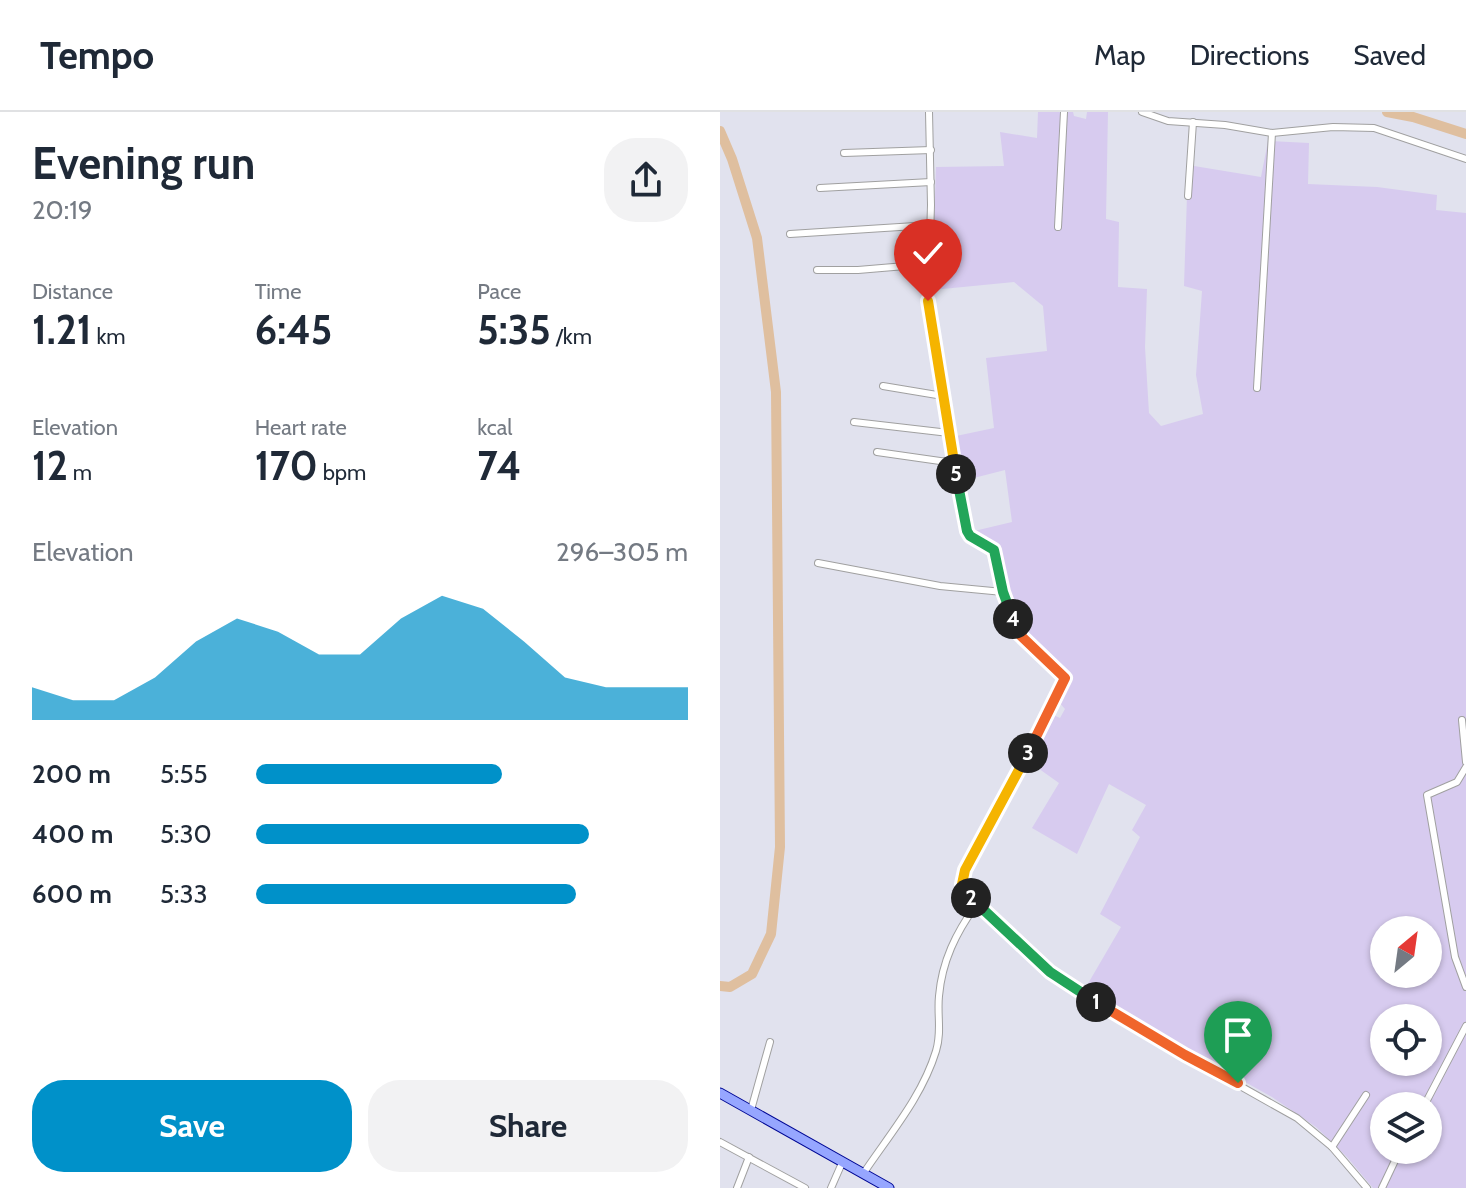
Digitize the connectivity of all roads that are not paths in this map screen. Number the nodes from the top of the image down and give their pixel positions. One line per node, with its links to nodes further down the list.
1 (929, 112): 6 (street)
2 (1064, 112): 13 (street)
3 (1142, 112): 4 (street)
4 (1193, 122): 5 (street); 11 (street)
5 (1272, 133): 8 (street); 18 (street)
6 (931, 150): 7 (street); 9 (street)
7 (844, 153)
8 (1466, 159)
9 (931, 182): 10 (street); 12 (street)
10 (820, 188)
11 (1188, 196)
12 (931, 225): 14 (street); 15 (street)
13 (1058, 227)
14 (790, 234)
15 (929, 264): 16 (street); 19 (street)
16 (817, 270)
17 (883, 386): 19 (street)
18 (1257, 388)
19 (943, 396): 21 (street)
20 (854, 422): 21 (street)
21 (949, 433): 23 (street)
22 (877, 452): 23 (street)
23 (954, 463): 25 (street)
24 (818, 563): 25 (street)
25 (1003, 592): 28 (street)
26 (1462, 720): 27 (street)
27 (1466, 765): 29 (street)
28 (976, 905): 37 (street); 41 (street)
29 (1466, 987)
30 (1466, 1026): 32 (street)
31 (770, 1042): 35 (street)
32 (1431, 1092)
33 (720, 1093): 35 (main road)
34 (1366, 1095): 37 (street)
35 (751, 1110): 39 (main road)
36 (720, 1142): 38 (street)
37 (1332, 1147): 46 (street)
38 (749, 1157): 42 (street); 43 (street)
39 (842, 1163): 41 (main road); 44 (street)
40 (1393, 1164): 47 (street)
41 (863, 1174): 45 (main road)
42 (737, 1188)
43 (805, 1188)
44 (831, 1188)
45 (889, 1188)
46 (1367, 1188)
47 (1382, 1188)

